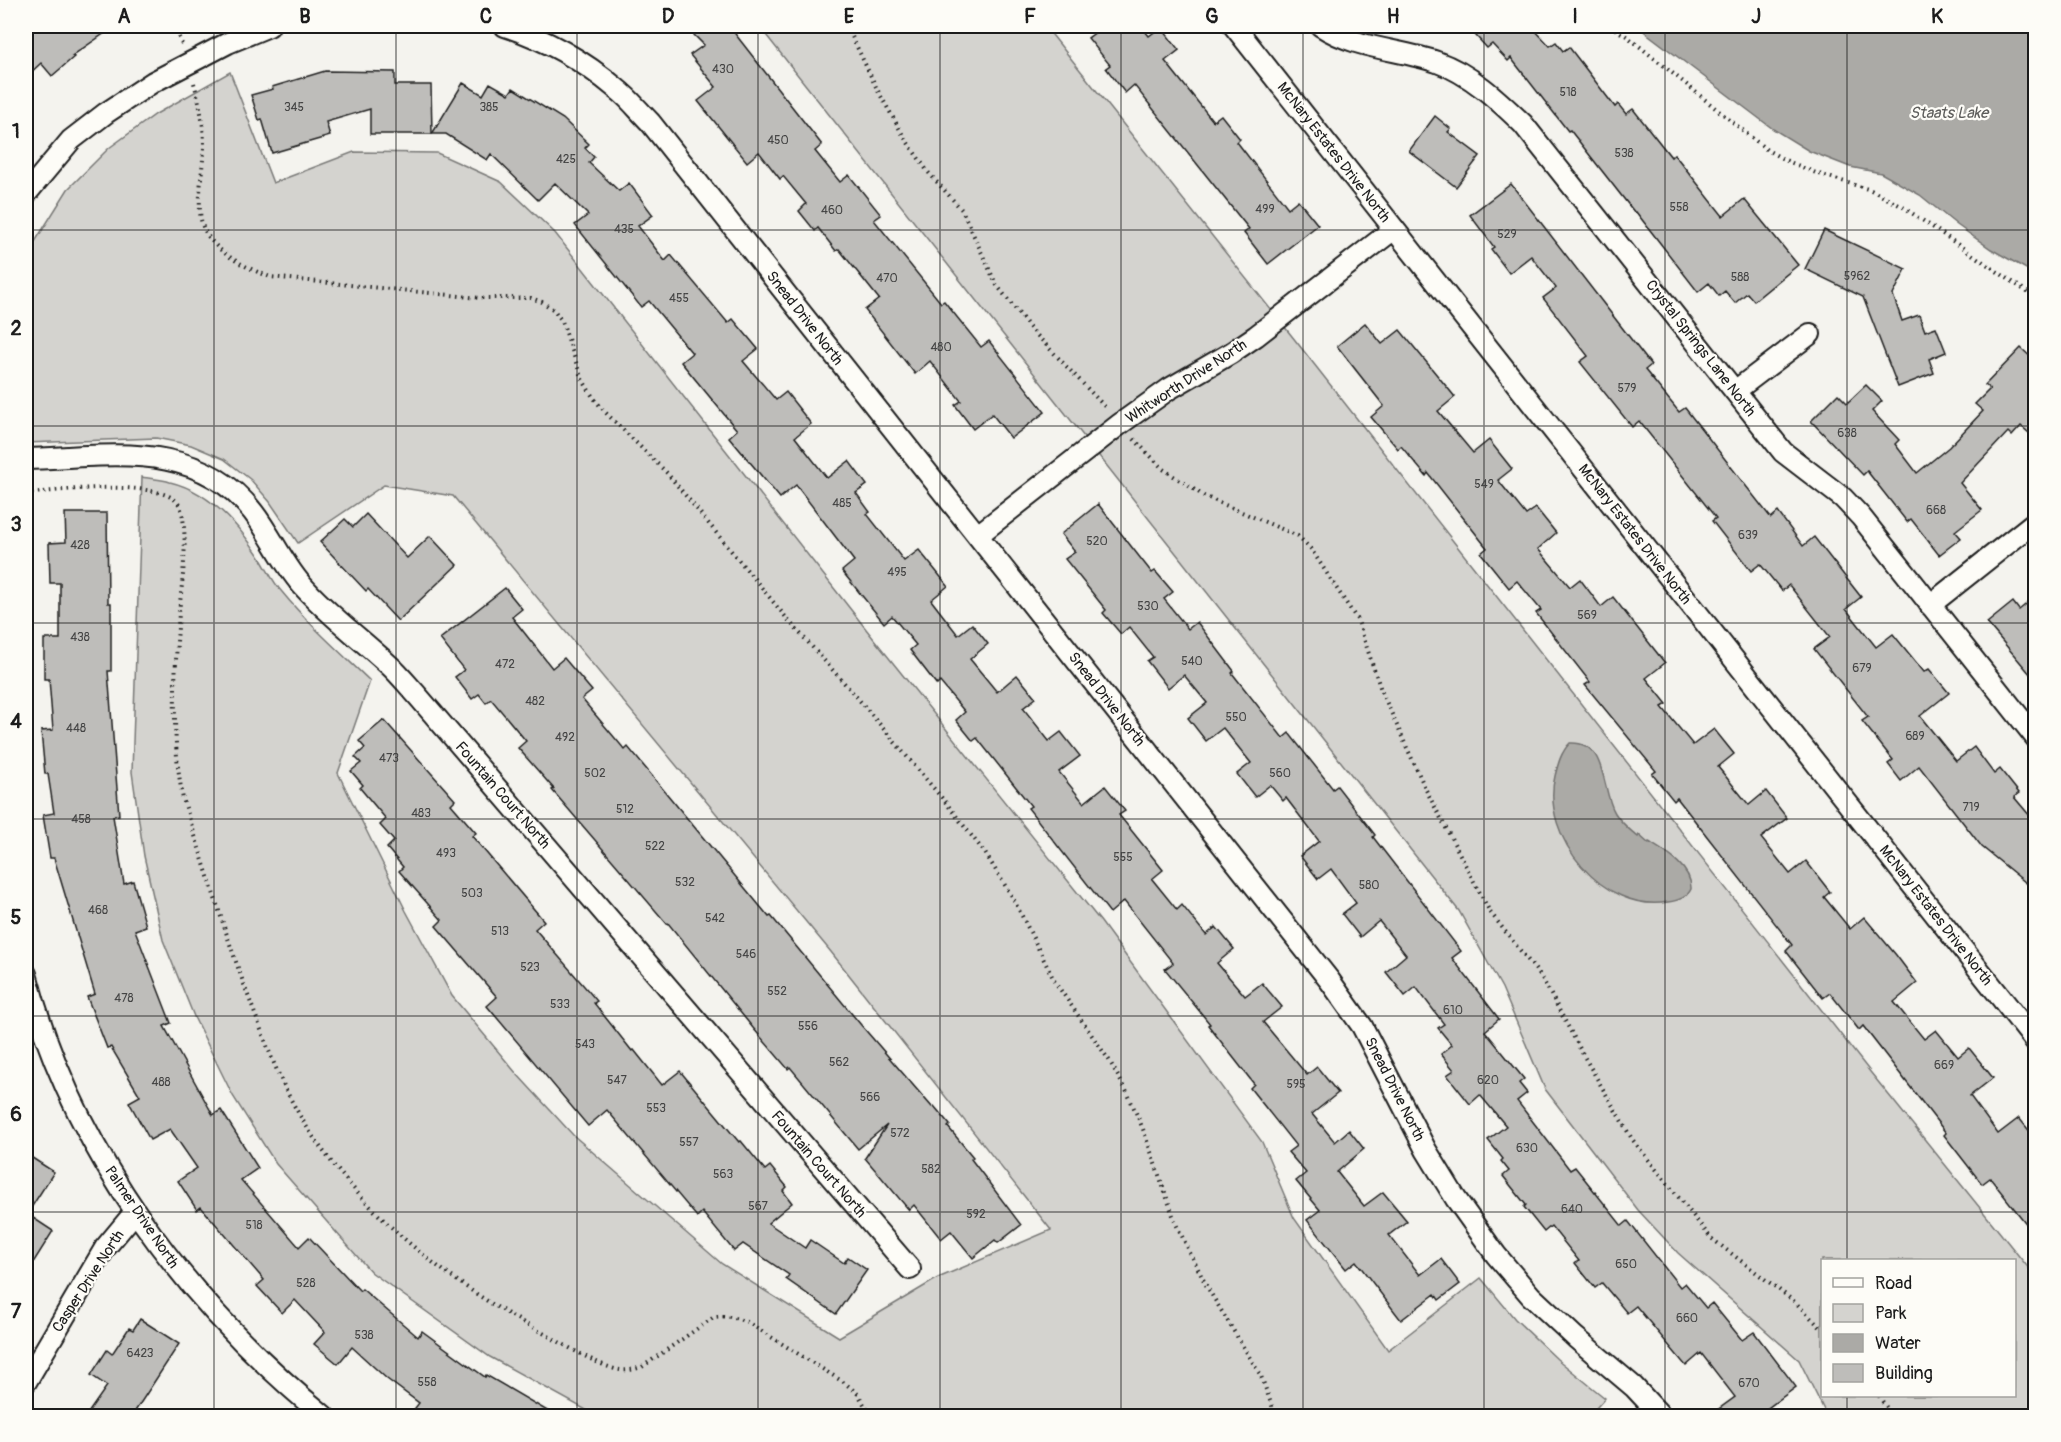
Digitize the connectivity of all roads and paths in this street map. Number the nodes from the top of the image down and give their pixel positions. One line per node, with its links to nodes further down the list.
1 (269, 26): 7 (street)
2 (505, 26): 17 (street, Snead Drive North)
3 (847, 26): 13 (path)
4 (1234, 26): 9 (street, McNary Estates Drive North)
5 (1321, 26): 12 (street, Crystal Springs Lane North)
6 (1610, 26): 10 (path)
7 (189, 63): 8 (street); 29 (path)
8 (26, 194)
9 (1394, 229): 13 (street, Whitworth Drive North); 21 (street, McNary Estates Drive North)
10 (2036, 298)
11 (1810, 334): 12 (street)
12 (1735, 391): 18 (street, Crystal Springs Lane North)
13 (1120, 424): 17 (street, Whitworth Drive North); 24 (path)
14 (26, 459): 23 (street, Fountain Court North)
15 (26, 494): 28 (path)
16 (2036, 521): 18 (street)
17 (978, 535): 30 (street, Snead Drive North)
18 (1930, 605): 19 (street, Crystal Springs Lane North)
19 (2036, 738)
20 (26, 974): 22 (street, Palmer Drive North)
21 (2036, 1042)
22 (135, 1212): 25 (street, Casper Drive North); 27 (street, Palmer Drive North)
23 (910, 1269)
24 (1821, 1328)
25 (26, 1382)
26 (1880, 1397): 31 (path)
27 (324, 1416)
28 (871, 1416)
29 (1273, 1416)
30 (1661, 1416)
31 (1892, 1416)

